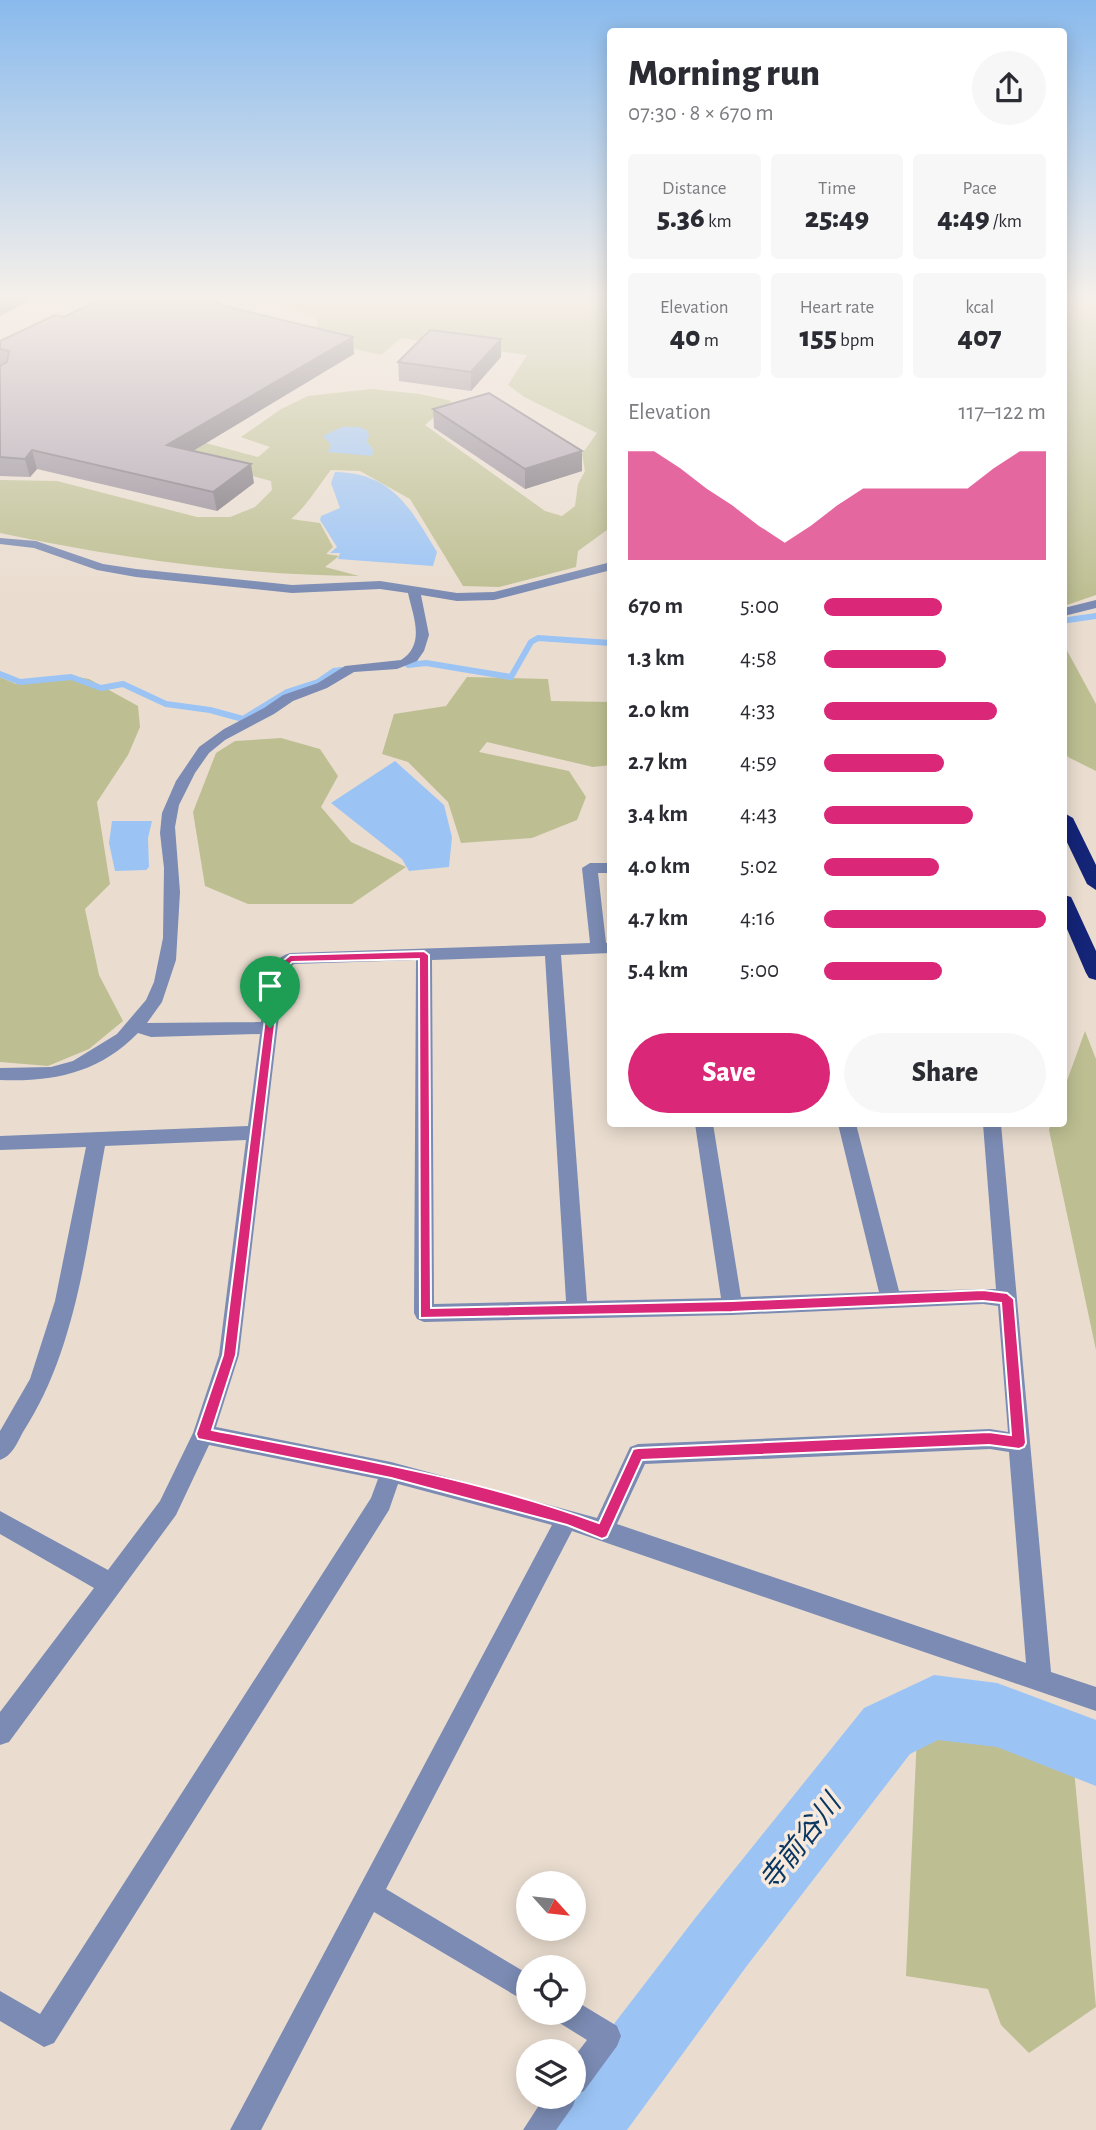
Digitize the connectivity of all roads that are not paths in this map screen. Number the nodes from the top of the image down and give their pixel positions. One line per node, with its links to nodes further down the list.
1 (0, 541): 3 (street)
2 (607, 567): 3 (street)
3 (414, 590): 14 (street)
4 (1096, 604): 5 (street)
5 (1067, 611)
6 (1067, 824): 8 (highway)
7 (607, 868): 10 (street)
8 (1096, 884)
9 (1067, 908): 13 (highway)
10 (605, 949): 11 (street)
11 (553, 950): 12 (street); 26 (street)
12 (424, 955): 15 (street); 26 (street)
13 (1096, 973)
14 (137, 1027): 15 (street); 16 (street)
15 (270, 1028): 20 (street)
16 (0, 1073)
17 (705, 1127): 25 (street)
18 (848, 1127): 24 (street)
19 (992, 1127): 23 (street)
20 (257, 1133): 21 (street); 27 (street)
21 (97, 1139): 22 (street); 29 (street)
22 (0, 1143)
23 (1007, 1299): 24 (street); 28 (street)
24 (891, 1300): 25 (street)
25 (732, 1306): 26 (street)
26 (577, 1309)
27 (203, 1434): 30 (street); 34 (street)
28 (1019, 1443): 33 (street); 35 (street)
29 (0, 1450)
30 (391, 1472): 31 (street); 40 (street)
31 (567, 1518): 33 (street); 38 (street)
32 (0, 1522): 34 (street)
33 (602, 1532): 35 (street)
34 (110, 1584): 37 (street)
35 (1040, 1681): 36 (street)
36 (1096, 1699)
37 (0, 1733)
38 (370, 1894): 39 (street); 44 (street)
39 (516, 1982)
40 (0, 2006)
41 (586, 2023): 42 (street)
42 (586, 2065)
43 (553, 2109): 45 (street)
44 (245, 2130)
45 (538, 2130)

